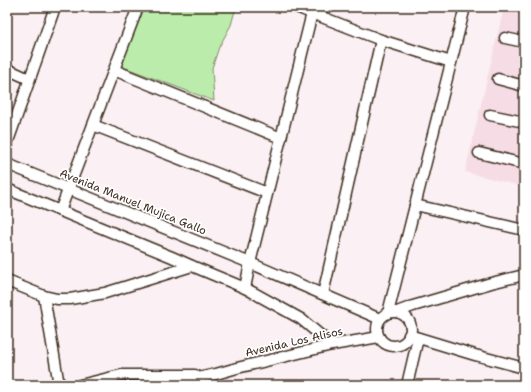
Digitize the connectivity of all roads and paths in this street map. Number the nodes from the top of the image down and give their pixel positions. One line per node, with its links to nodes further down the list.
1 (55, 7): 12 (street)
2 (138, 7): 11 (street)
3 (296, 7): 5 (street)
4 (466, 7): 9 (street)
5 (312, 13): 7 (street); 18 (street)
6 (506, 38): 8 (street)
7 (382, 40): 9 (street); 34 (street)
8 (524, 42)
9 (452, 62): 26 (street)
10 (7, 69): 12 (street)
11 (114, 70): 17 (street); 18 (street)
12 (29, 79): 19 (street)
13 (498, 80): 14 (street)
14 (524, 86)
15 (490, 115): 16 (street)
16 (524, 122)
17 (93, 125): 23 (street); 25 (street)
18 (281, 138): 25 (street)
19 (7, 144)
20 (479, 153): 22 (street)
21 (7, 164): 23 (street, Avenida Manuel Mujica Gallo)
22 (524, 164)
23 (69, 188): 27 (street); 29 (street, Avenida Manuel Mujica Gallo)
24 (7, 189): 27 (street)
25 (267, 193): 29 (street)
26 (415, 205): 28 (street); 36 (street)
27 (60, 211): 30 (street)
28 (524, 230)
29 (250, 263): 33 (street); 34 (street, Avenida Manuel Mujica Gallo)
30 (192, 266): 33 (street); 35 (street)
31 (524, 275): 36 (street)
32 (7, 281): 35 (street)
33 (245, 288): 39 (street)
34 (323, 294): 36 (street, Avenida Manuel Mujica Gallo)
35 (44, 296): 42 (street)
36 (389, 315): 37 (street); 38 (street)
37 (413, 336): 38 (street); 40 (street); 46 (street)
38 (379, 337): 39 (street, Avenida Los Alisos)
39 (332, 345): 41 (street, Avenida Los Alisos)
40 (524, 368)
41 (216, 374): 43 (street, Avenida Los Alisos); 44 (street, Avenida Los Alisos); 45 (street)
42 (59, 385)
43 (80, 385)
44 (166, 385)
45 (218, 385)
46 (407, 385)

